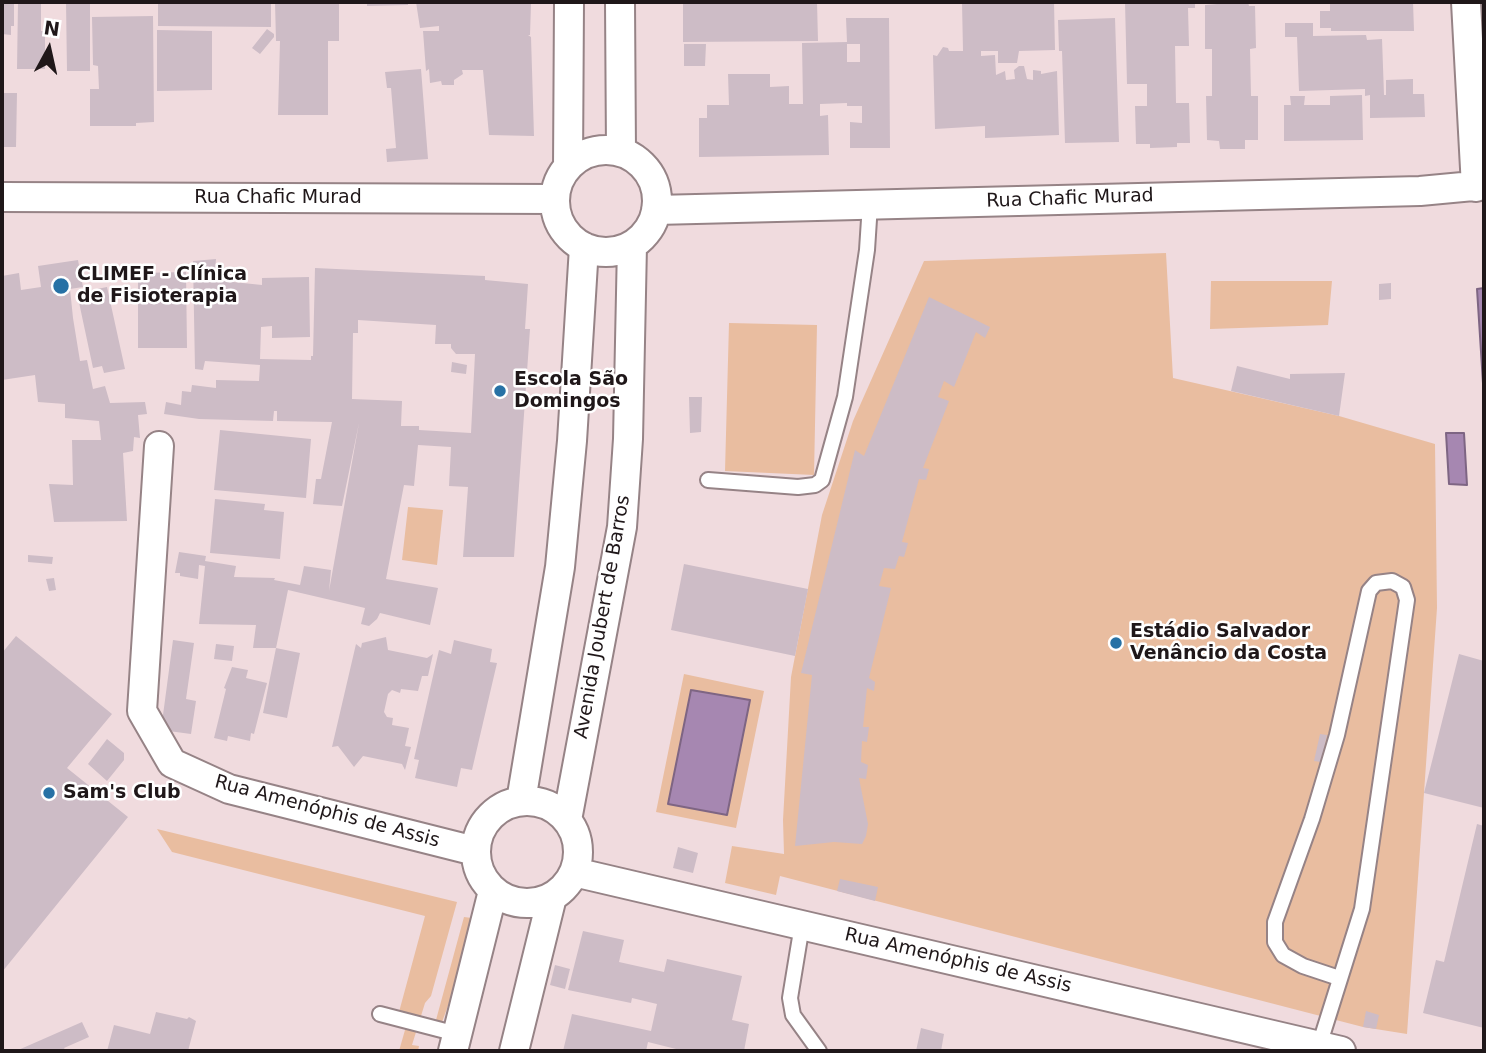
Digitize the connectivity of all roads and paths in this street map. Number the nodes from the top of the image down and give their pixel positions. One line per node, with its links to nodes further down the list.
1 (569, 2): 5 (street)
2 (620, 2): 4 (street)
3 (1466, 2): 6 (street)
4 (621, 152): 5 (street); 10 (street)
5 (568, 167): 8 (street)
6 (1480, 186): 9 (street, Rua Chafic Murad)
7 (2, 197): 8 (street, Rua Chafic Murad)
8 (555, 199): 12 (street)
9 (870, 204): 10 (street, Rua Chafic Murad); 14 (lane)
10 (656, 210): 11 (street)
11 (632, 245): 12 (street); 16 (street, Avenida Joubert de Barros)
12 (584, 247): 15 (street)
13 (159, 446): 17 (street, Rua Amenóphis de Assis)
14 (709, 480)
15 (521, 801): 16 (street); 17 (street)
16 (567, 820): 18 (street)
17 (475, 851): 19 (street)
18 (575, 872): 20 (street); 21 (street, Rua Amenóphis de Assis)
19 (493, 891): 20 (street); 24 (street)
20 (552, 897): 26 (street)
21 (802, 925): 25 (street, Rua Amenóphis de Assis); 27 (lane)
22 (1339, 978): 22 (lane); 25 (lane)
23 (380, 1014): 24 (lane)
24 (455, 1043)
25 (1330, 1049)
26 (514, 1051)
27 (818, 1051)

